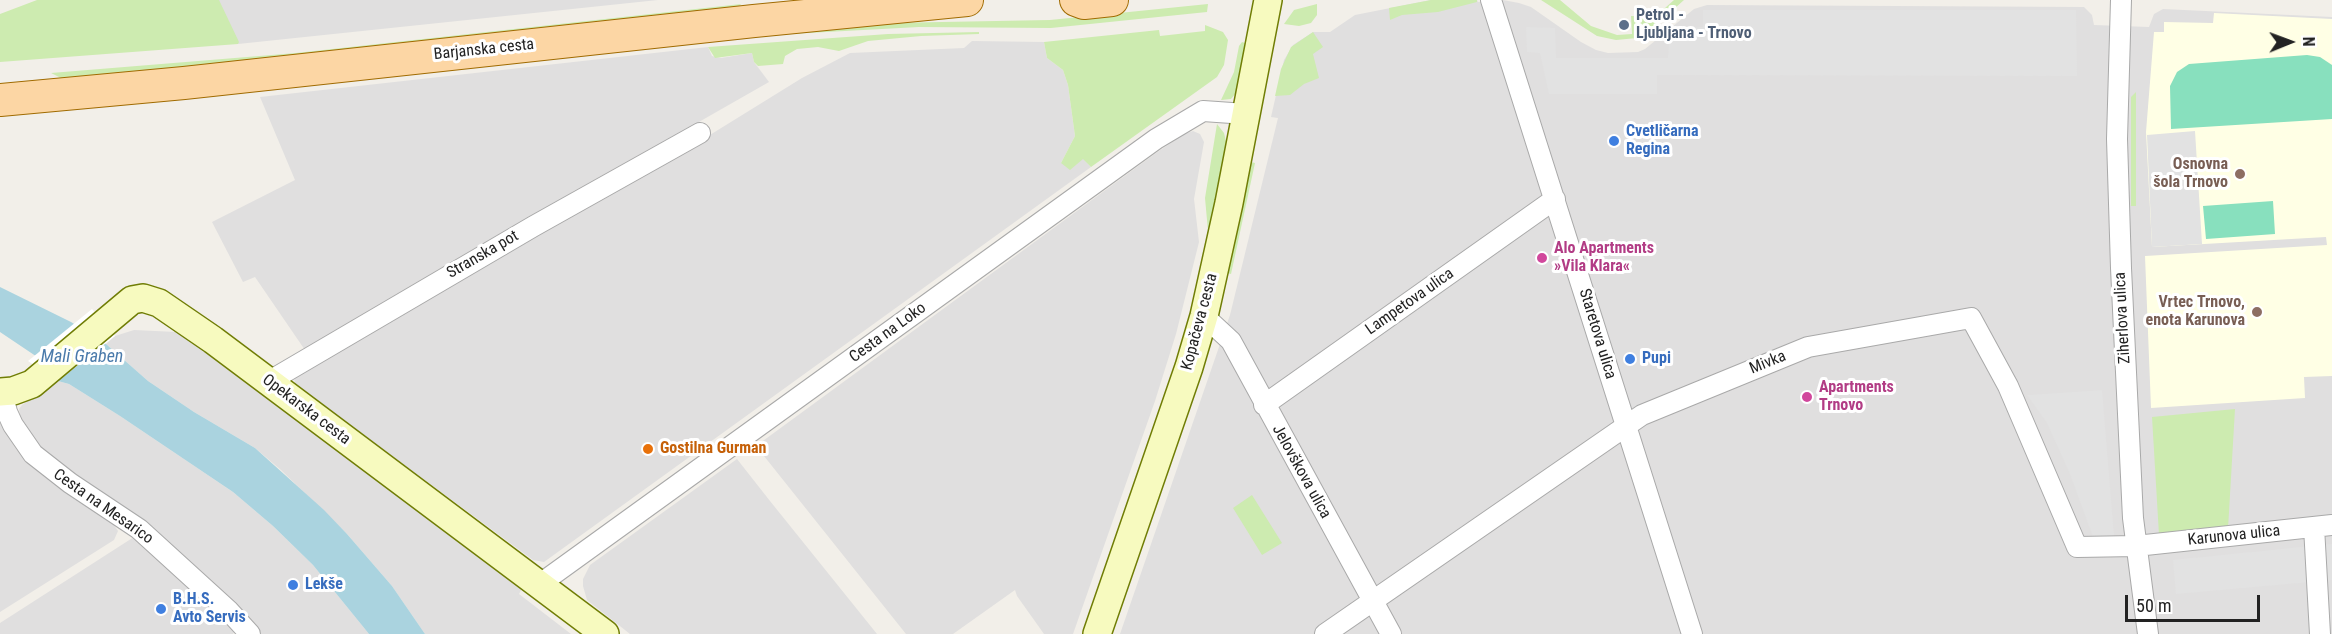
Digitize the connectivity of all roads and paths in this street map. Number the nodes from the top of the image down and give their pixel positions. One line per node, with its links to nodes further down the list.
1 (968, 0): 7 (main road, Barjanska cesta)
2 (1076, 0): 3 (main road)
3 (1112, 0)
4 (1268, 0): 8 (street, Kopačeva cesta)
5 (1491, 0): 10 (street, Staretova ulica)
6 (2121, 0): 17 (street, Ziherlova ulica)
7 (0, 100)
8 (1246, 114): 11 (street, Kopačeva cesta); 18 (street, Cesta na Loko)
9 (700, 133): 12 (street, Stranska pot)
10 (1555, 199): 14 (street, Lampetova ulica); 15 (street, Staretova ulica)
11 (1204, 316): 14 (street, Jelovškova ulica); 22 (street, Kopačeva cesta)
12 (268, 382): 13 (street, Opekarska cesta); 18 (street, Opekarska cesta)
13 (1, 392): 20 (street, Cesta na Mesarico)
14 (1264, 405): 19 (street, Jelovškova ulica)
15 (1626, 425): 17 (street, Mivka); 19 (street, Mivka); 25 (street, Staretova ulica)
16 (2323, 526): 17 (street, Karunova ulica); 27 (street)
17 (2136, 546): 26 (street, Ziherlova ulica)
18 (540, 584): 21 (street, Opekarska cesta)
19 (1373, 601): 23 (street, Mivka); 24 (street, Jelovškova ulica)
20 (250, 634)
21 (605, 634)
22 (1097, 634)
23 (1325, 634)
24 (1391, 634)
25 (1692, 634)
26 (2148, 634)
27 (2320, 634)

